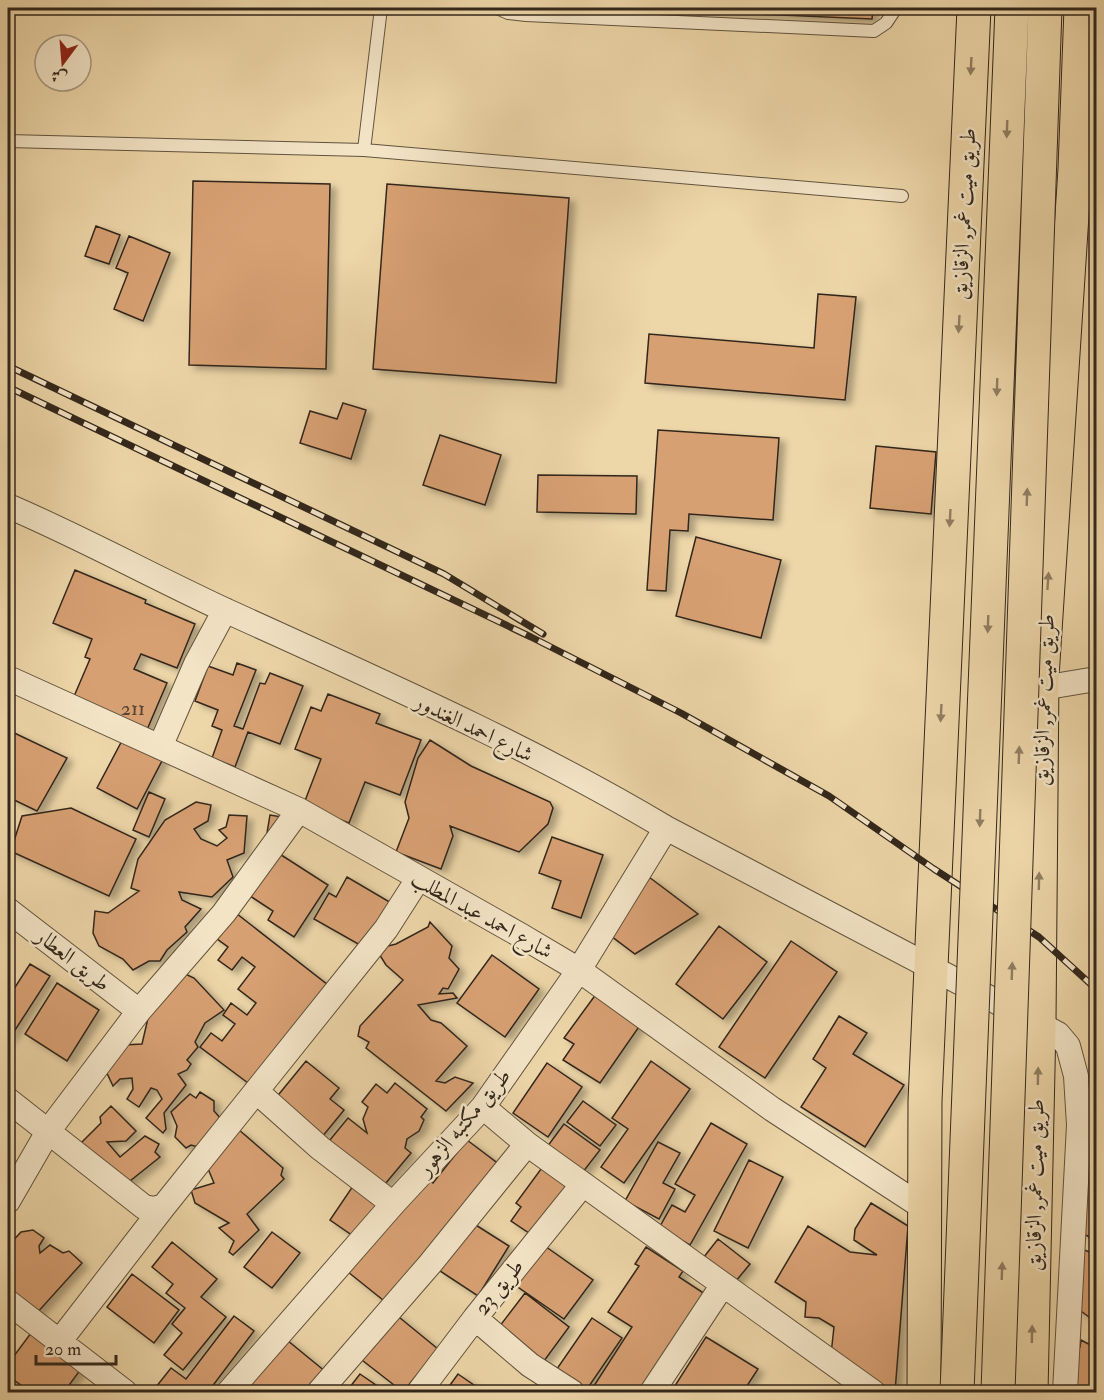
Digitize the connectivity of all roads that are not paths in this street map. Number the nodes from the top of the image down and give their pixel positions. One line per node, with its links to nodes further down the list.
1 (381, 8): 9 (lane)
2 (497, 8): 3 (lane)
3 (896, 8)
4 (974, 8): 21 (highway, طريق ميت غمر, الزقازيق, one-way to 21)
5 (1012, 8): 47 (highway, طريق ميت غمر, الزقازيق, one-way to 47, bridge)
6 (1045, 8): 48 (highway, طريق ميت غمر, الزقازيق, one-way to 6, bridge)
7 (1081, 8): 15 (highway, طريق ميت غمر, الزقازيق, one-way to 7)
8 (8, 141): 9 (lane)
9 (364, 150): 10 (lane)
10 (902, 196)
11 (8, 506): 12 (street, شارع احمد الغندور)
12 (225, 610): 16 (street); 18 (street, شارع احمد الغندور)
13 (8, 678): 16 (street, شارع احمد عبد المطلب)
14 (1096, 679): 15 (street)
15 (1042, 688): 24 (highway, طريق ميت غمر, الزقازيق, one-way to 15)
16 (160, 747): 17 (street, شارع احمد عبد المطلب)
17 (299, 810): 19 (street, شارع احمد عبد المطلب); 23 (street)
18 (666, 828): 21 (street, شارع احمد الغندور); 22 (street, طريق مكتبه الزهور)
19 (418, 879): 22 (street, شارع احمد عبد المطلب); 25 (street)
20 (8, 909): 23 (street, طريق العطار)
21 (931, 968): 24 (street, شارع احمد الغندور); 34 (highway, طريق ميت غمر, الزقازيق)
22 (579, 970): 27 (street, طريق مكتبه الزهور); 34 (street, شارع احمد عبد المطلب)
23 (139, 1011): 28 (street)
24 (1039, 1023): 49 (highway, طريق ميت غمر, الزقازيق, one-way to 24); 50 (street, شارع احمد الغندور)
25 (256, 1091): 32 (street); 33 (street)
26 (8, 1100): 28 (street)
27 (483, 1107): 29 (street); 32 (street, طريق مكتبه الزهور)
28 (49, 1130): 31 (street); 33 (street)
29 (527, 1144): 30 (street); 41 (street)
30 (583, 1184): 35 (street); 37 (street, طريق 23)
31 (8, 1201)
32 (393, 1204): 40 (street, طريق مكتبه الزهور)
33 (164, 1206): 38 (street)
34 (924, 1208): 46 (highway, طريق ميت غمر, الزقازيق)
35 (722, 1286): 44 (street); 45 (street)
36 (8, 1302): 38 (street)
37 (475, 1318): 42 (street, طريق 23); 43 (street)
38 (59, 1342): 39 (street)
39 (125, 1392)
40 (229, 1392)
41 (319, 1392)
42 (419, 1392)
43 (572, 1392)
44 (652, 1392)
45 (873, 1392)
46 (924, 1392)
47 (957, 1392)
48 (998, 1392)
49 (1031, 1392)
50 (1065, 1392)

